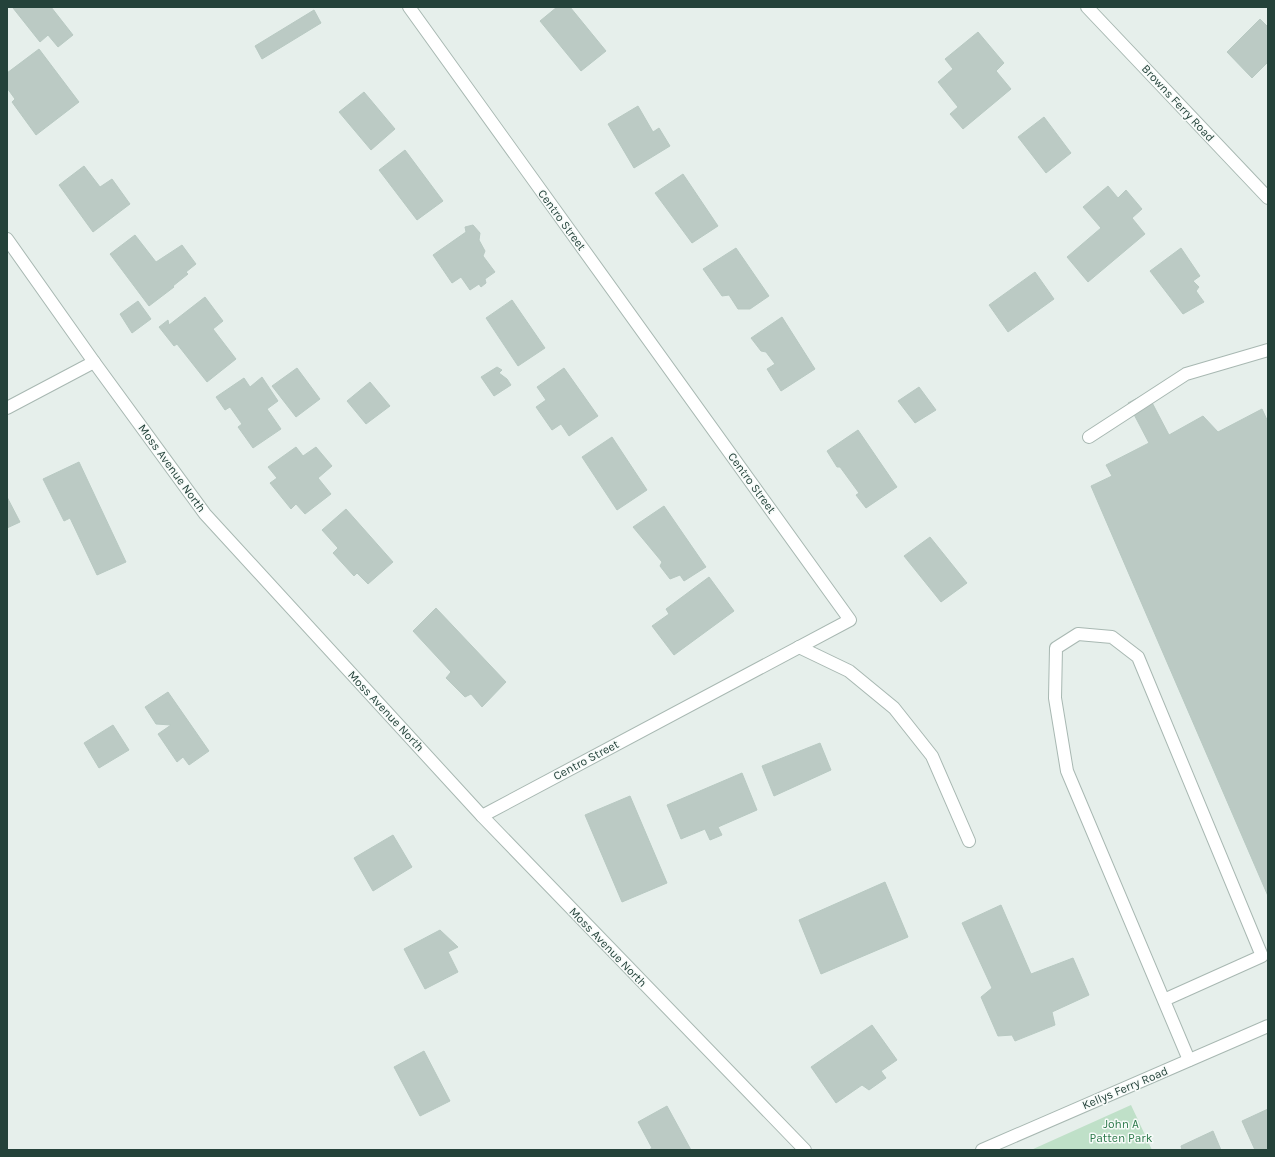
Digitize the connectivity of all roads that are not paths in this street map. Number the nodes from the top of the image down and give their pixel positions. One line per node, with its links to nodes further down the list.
1 (409, 7): 9 (street, Centro Street)
2 (1087, 7): 3 (street, Browns Ferry Road)
3 (1268, 198)
4 (7, 239): 6 (street, Moss Avenue North)
5 (1268, 350): 8 (street)
6 (94, 362): 7 (street); 10 (street, Moss Avenue North)
7 (7, 408)
8 (1089, 437)
9 (799, 647): 10 (street, Centro Street); 11 (street)
10 (482, 816): 15 (street, Moss Avenue North)
11 (969, 841)
12 (1164, 1000): 12 (street); 14 (street)
13 (1268, 1026): 14 (street, Kellys Ferry Road)
14 (1189, 1060): 16 (street, Kellys Ferry Road)
15 (805, 1150)
16 (982, 1150)

